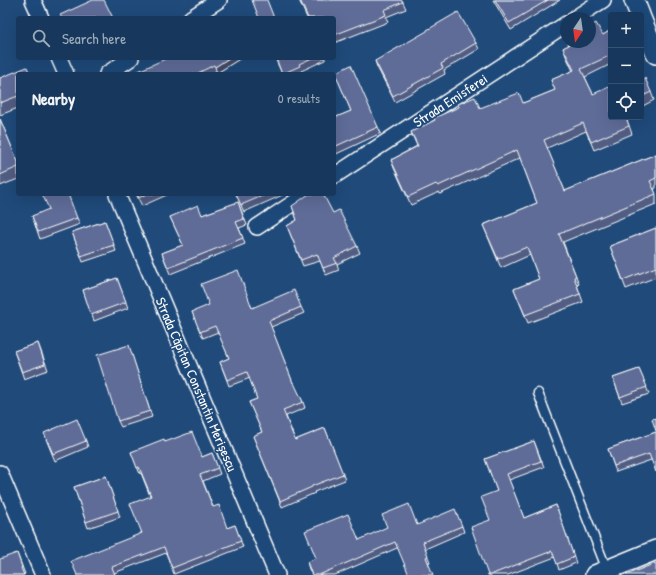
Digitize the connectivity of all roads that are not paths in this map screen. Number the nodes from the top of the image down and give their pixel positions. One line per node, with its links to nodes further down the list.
1 (33, 0): 7 (street)
2 (219, 0): 8 (street)
3 (602, 0): 5 (street)
4 (634, 0): 6 (street)
5 (584, 12)
6 (639, 12)
7 (40, 16)
8 (194, 16)
9 (644, 25): 11 (street)
10 (560, 28): 16 (street, Strada Emisferei)
11 (656, 54)
12 (60, 60): 14 (street)
13 (128, 60): 15 (street)
14 (65, 72)
15 (110, 72)
16 (336, 175)
17 (118, 196): 25 (street, Strada Căpitan Constantin Merișescu)
18 (304, 196): 19 (street)
19 (257, 227)
20 (538, 393): 23 (lane)
21 (0, 473): 24 (street)
22 (656, 550): 23 (street)
23 (601, 573)
24 (43, 575)
25 (277, 575)

